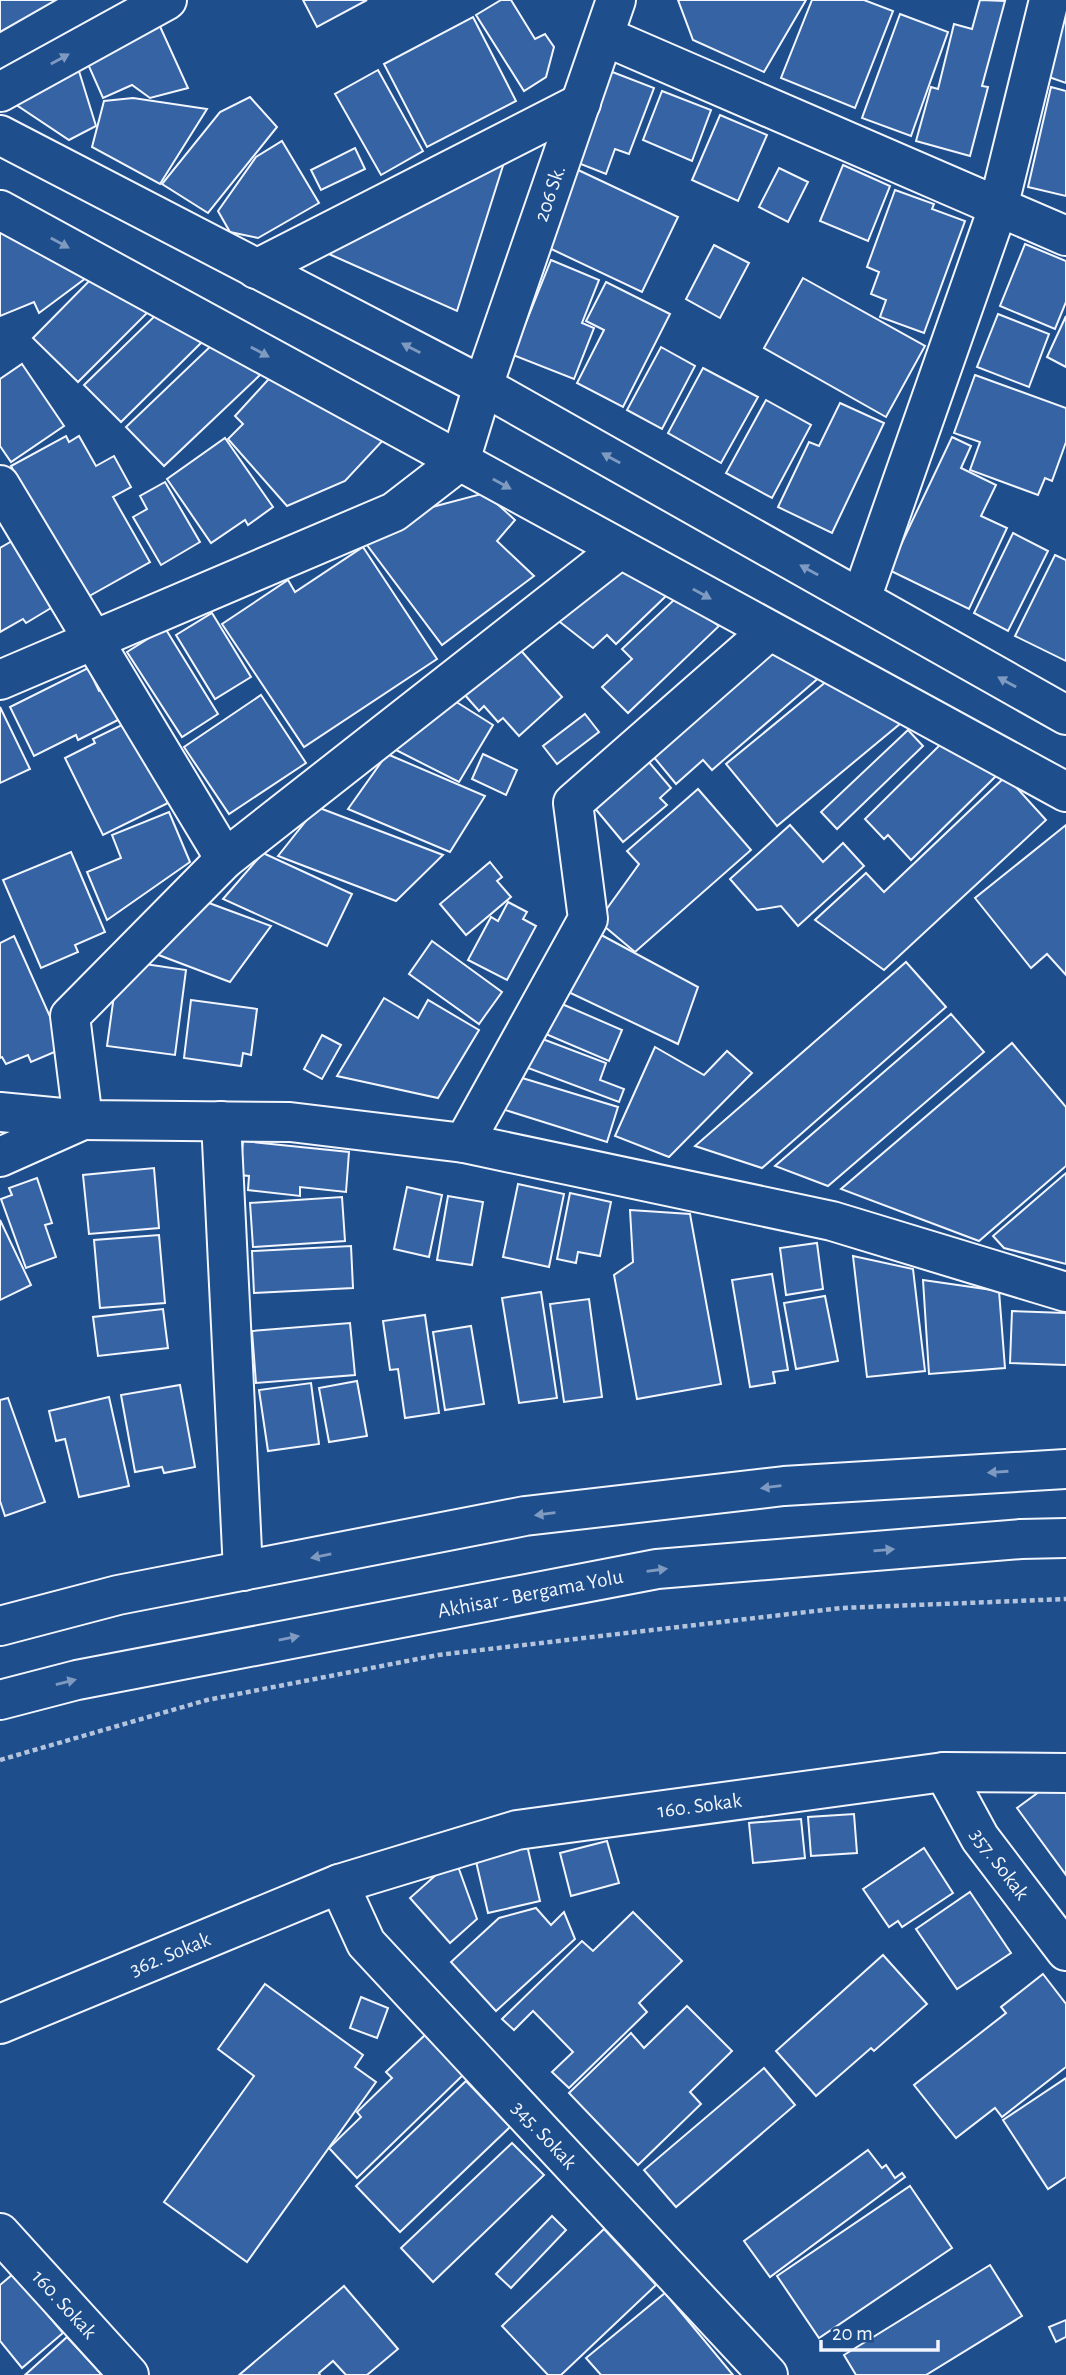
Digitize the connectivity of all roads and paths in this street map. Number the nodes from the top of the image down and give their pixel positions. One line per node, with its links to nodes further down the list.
1 (167, 0): 4 (street)
2 (616, 0): 5 (street, 206 Sk.)
3 (1049, 0): 9 (street)
4 (119, 11): 6 (street, one-way to 4)
5 (604, 36): 7 (street, 206 Sk.); 9 (street)
6 (0, 92)
7 (581, 103): 12 (street); 13 (street, 206 Sk.)
8 (0, 135): 12 (street)
9 (998, 208): 11 (street); 17 (street)
10 (0, 210): 14 (street, one-way to 14)
11 (1066, 236)
12 (257, 268): 13 (street, one-way to 12)
13 (483, 386): 14 (street, 206 Sk.); 17 (street, one-way to 13)
14 (460, 461): 16 (street, one-way to 16); 19 (street)
15 (0, 485): 19 (street)
16 (620, 549): 18 (street, one-way to 18); 23 (street)
17 (861, 599): 21 (street, one-way to 17)
18 (769, 631): 22 (street); 27 (street)
19 (94, 639): 20 (street); 23 (street)
20 (0, 680)
21 (1066, 715)
22 (1066, 792)
23 (225, 859): 25 (street)
24 (0, 1112): 25 (street)
25 (83, 1120): 26 (street); 28 (street)
26 (221, 1121): 27 (street); 32 (street)
27 (464, 1143): 29 (street)
28 (0, 1157)
29 (1066, 1292)
30 (1066, 1469): 32 (street, one-way to 32)
31 (1066, 1538): 35 (street, Akhisar - Bergama Yolu, one-way to 31)
32 (243, 1571): 34 (street)
33 (1066, 1599): 36 (path)
34 (0, 1626)
35 (0, 1699)
36 (0, 1760)
37 (944, 1772): 38 (street, 160. Sokak); 39 (street, 160. Sokak); 40 (street, 357. Sokak)
38 (1066, 1773)
39 (340, 1884): 41 (street, 362. Sokak); 44 (street, 345. Sokak)
40 (1066, 1951)
41 (0, 2024)
42 (0, 2233): 43 (street, 160. Sokak)
43 (129, 2375)
44 (768, 2375)

